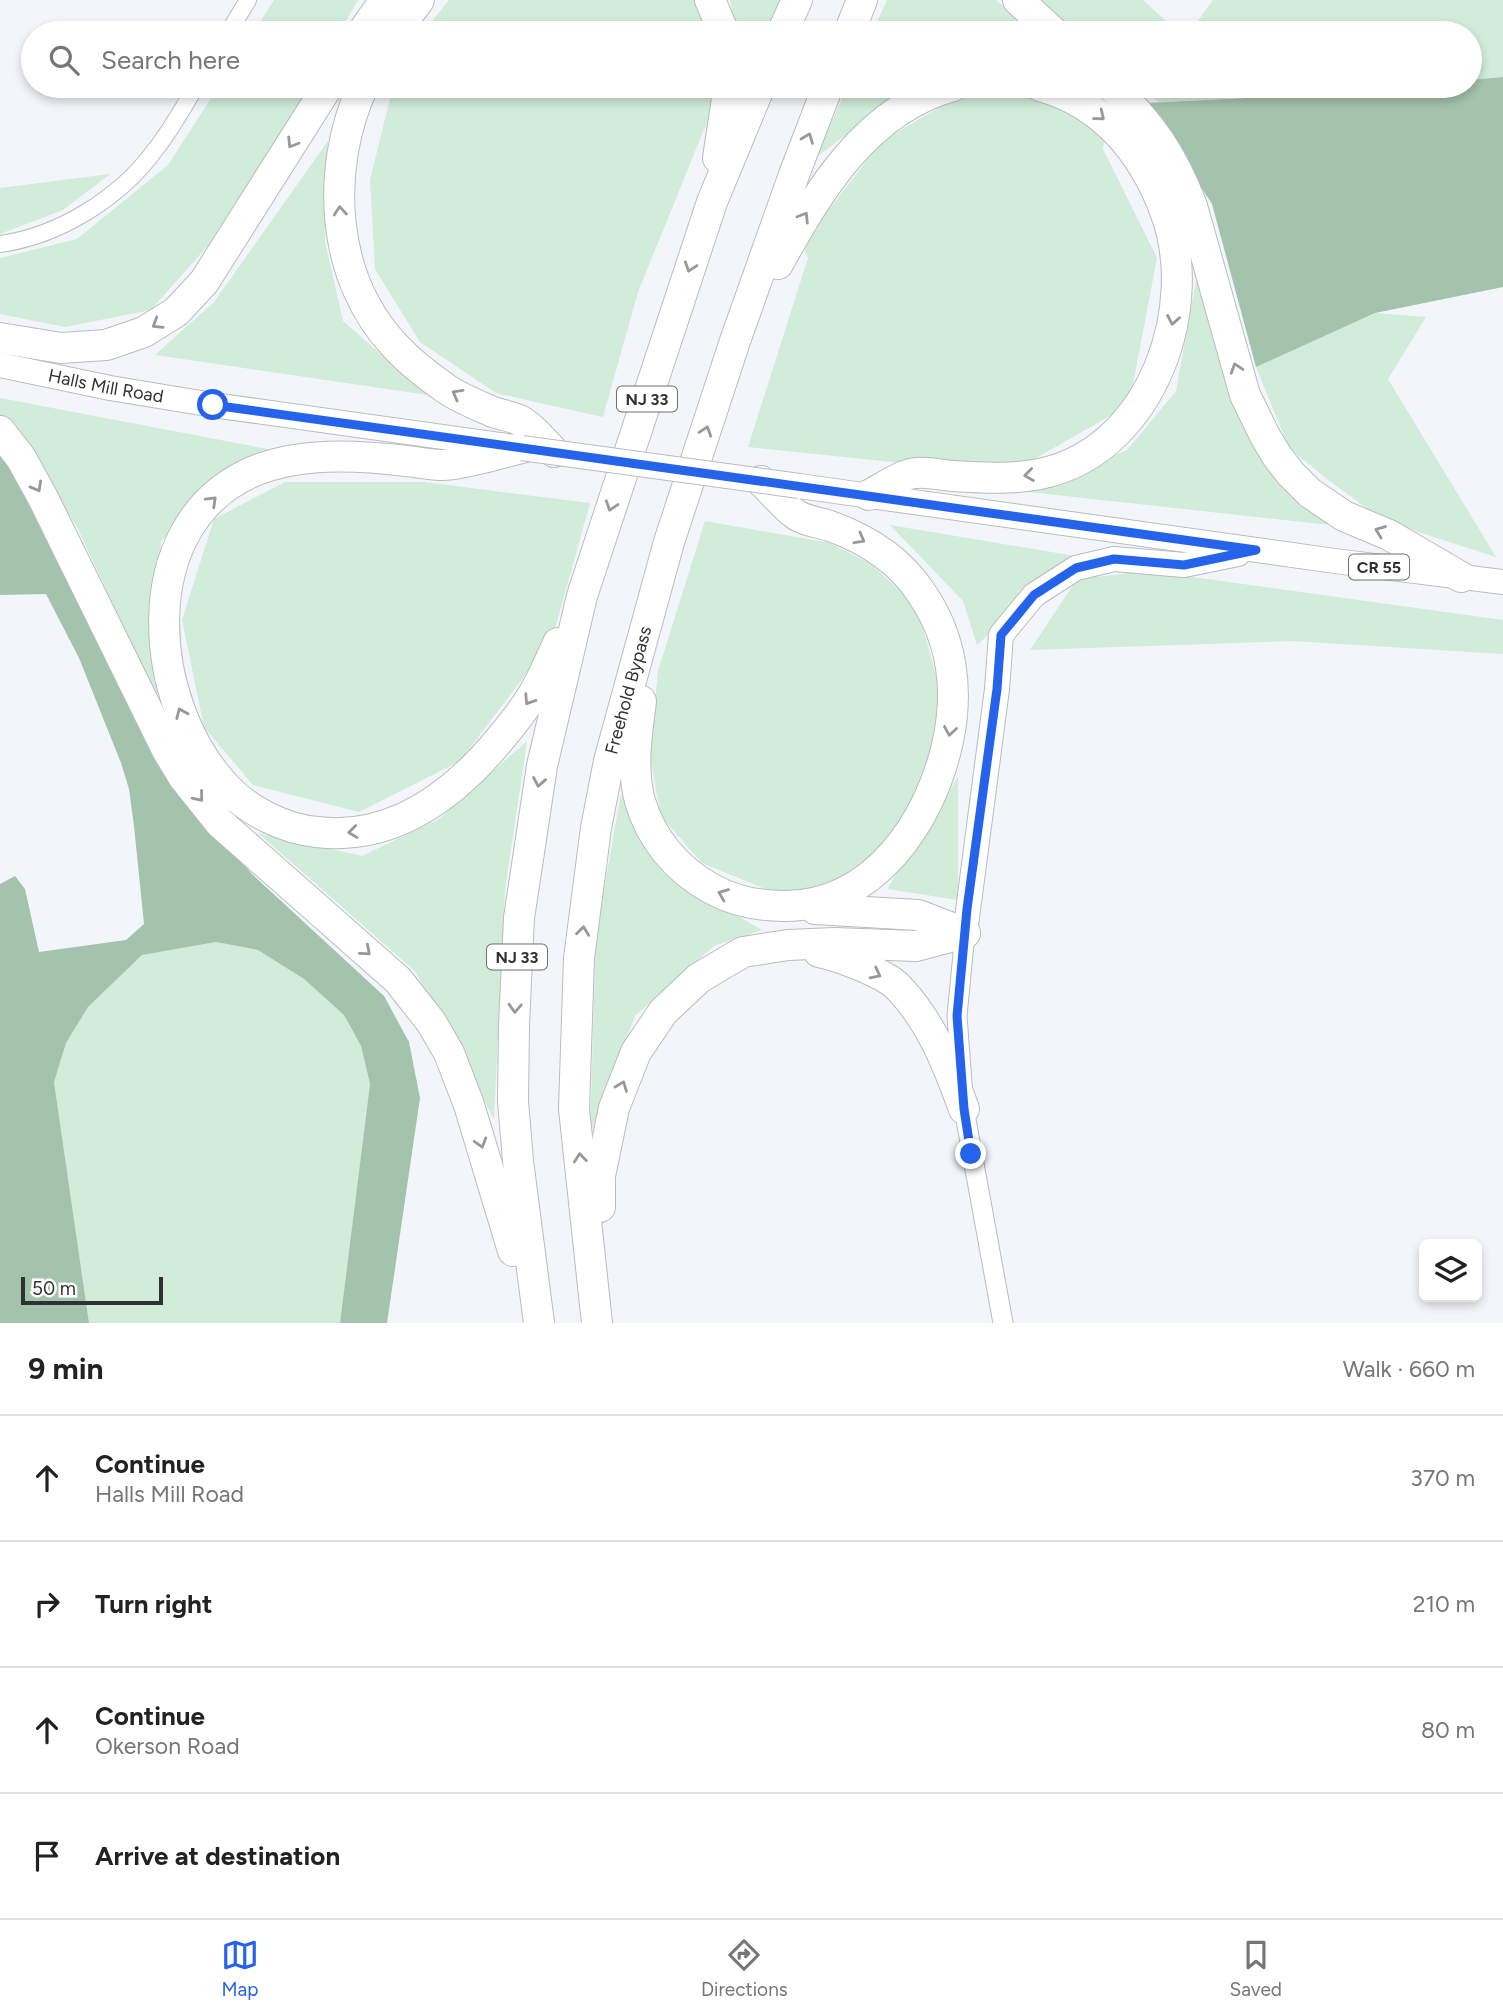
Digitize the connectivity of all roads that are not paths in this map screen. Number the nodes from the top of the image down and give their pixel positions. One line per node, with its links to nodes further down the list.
1 (248, 0): 8 (street)
2 (386, 0): 9 (highway)
3 (419, 0): 10 (highway)
4 (710, 0): 11 (highway)
5 (797, 0): 12 (highway)
6 (862, 0): 13 (highway)
7 (1018, 0): 14 (highway)
8 (235, 21)
9 (371, 21)
10 (403, 21)
11 (719, 21)
12 (787, 21)
13 (854, 21)
14 (1041, 21)
15 (189, 98): 25 (street)
16 (320, 98): 26 (highway, one-way to 26)
17 (358, 98): 30 (highway, one-way to 17)
18 (727, 98): 24 (highway)
19 (755, 98): 24 (highway, NJ 33)
20 (823, 98): 27 (highway, Freehold Bypass, one-way to 20)
21 (921, 98): 27 (highway, one-way to 21)
22 (1074, 98): 33 (highway, one-way to 33)
23 (1122, 98): 37 (highway, one-way to 23)
24 (712, 202): 39 (highway, NJ 33, one-way to 39)
25 (0, 244)
26 (0, 338)
27 (736, 341): 35 (highway, Freehold Bypass, one-way to 27)
28 (0, 365): 30 (main road, Halls Mill Road)
29 (0, 430): 44 (highway, one-way to 44)
30 (523, 436): 31 (highway); 39 (highway, one-way to 30)
31 (554, 452): 32 (main road, bridge)
32 (761, 481): 34 (highway)
33 (869, 495): 34 (main road); 36 (main road, CR 55)
34 (798, 501): 40 (highway, one-way to 40)
35 (669, 542): 40 (highway, one-way to 35); 46 (highway, Freehold Bypass, one-way to 35)
36 (1256, 550): 37 (main road, CR 55); 41 (main road)
37 (1461, 577): 38 (main road, CR 55)
38 (1503, 582)
39 (582, 596): 45 (highway, NJ 33, one-way to 45)
40 (766, 906): 41 (highway)
41 (965, 933): 42 (highway); 43 (street)
42 (788, 945): 43 (highway, one-way to 43); 46 (highway, one-way to 42)
43 (964, 1109): 47 (street)
44 (531, 1323)
45 (539, 1323)
46 (598, 1323)
47 (1003, 1323)

